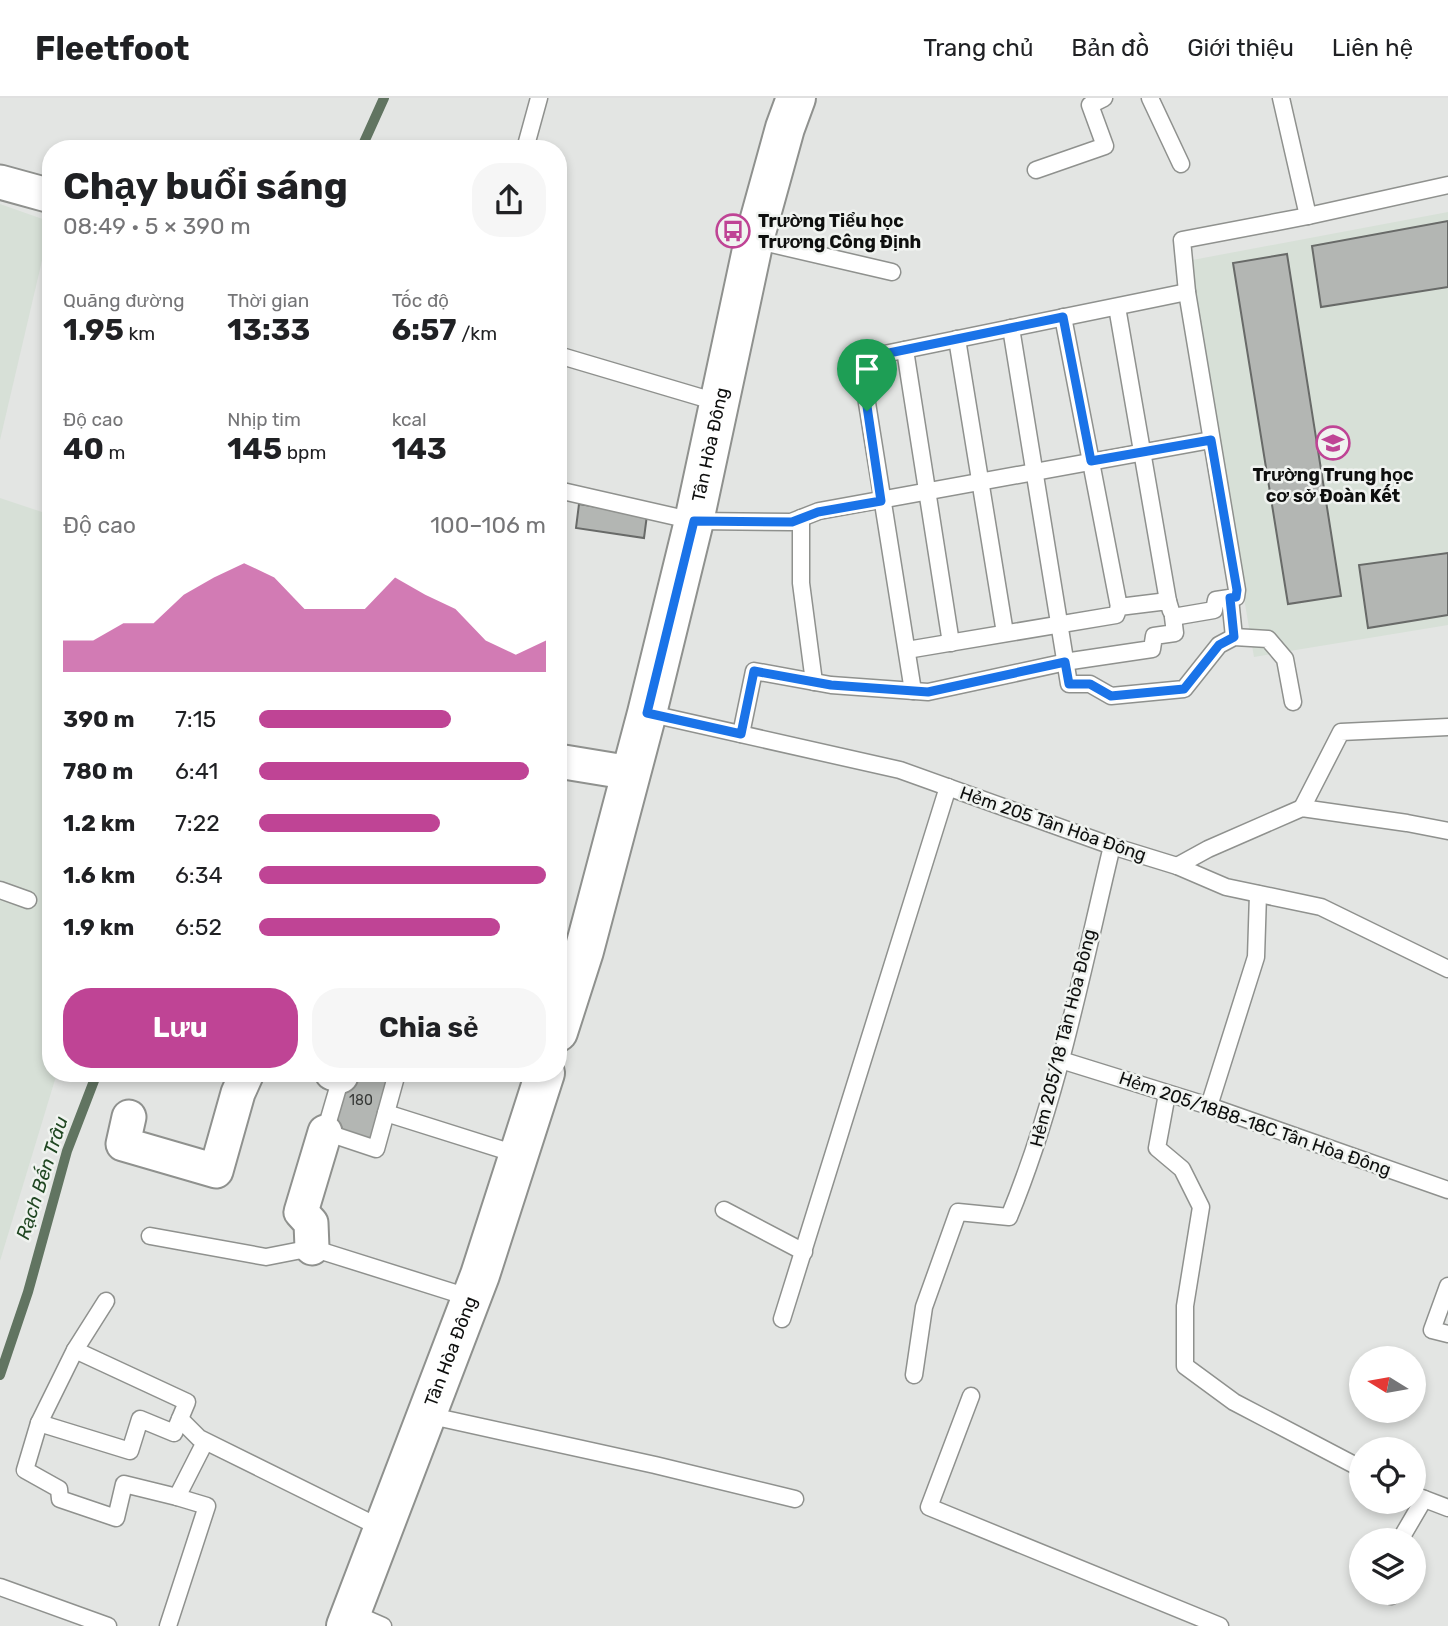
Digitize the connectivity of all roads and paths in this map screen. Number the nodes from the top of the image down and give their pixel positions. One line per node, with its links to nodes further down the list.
1 (539, 98): 6 (lane)
2 (796, 98): 13 (street, Tân Hòa Đông)
3 (1104, 98): 8 (lane)
4 (1150, 98): 7 (lane)
5 (1281, 98): 12 (lane)
6 (527, 140)
7 (1181, 164)
8 (1036, 170)
9 (0, 181): 11 (street)
10 (1448, 185): 12 (lane)
11 (42, 193)
12 (1308, 215): 15 (lane)
13 (754, 240): 14 (lane); 22 (street, Tân Hòa Đông)
14 (892, 272)
15 (1187, 292): 16 (lane); 23 (lane)
16 (1117, 307): 17 (lane); 24 (lane)
17 (1063, 317): 18 (lane); 25 (lane)
18 (1011, 328): 19 (lane); 26 (lane)
19 (957, 339): 20 (lane); 27 (lane)
20 (905, 350): 29 (lane); 30 (lane)
21 (567, 358): 22 (lane)
22 (720, 403): 32 (street, Tân Hòa Đông)
23 (1211, 440): 24 (lane); 33 (lane)
24 (1142, 452): 25 (lane); 35 (lane)
25 (1091, 461): 26 (lane); 34 (lane)
26 (1034, 472): 27 (lane); 36 (lane)
27 (980, 482): 29 (lane); 37 (lane)
28 (567, 492): 32 (lane)
29 (928, 492): 30 (lane); 39 (lane)
30 (881, 501): 31 (lane); 40 (lane)
31 (801, 519): 32 (lane); 42 (lane)
32 (694, 521): 45 (street, Tân Hòa Đông)
33 (1230, 598): 35 (lane); 38 (lane)
34 (1119, 607): 35 (lane); 36 (lane)
35 (1171, 609): 41 (lane)
36 (1058, 624): 37 (lane); 41 (lane)
37 (1005, 633): 39 (lane)
38 (1234, 637): 41 (lane); 44 (lane)
39 (951, 643): 40 (lane)
40 (907, 650): 43 (lane)
41 (1065, 662): 43 (lane)
42 (814, 682): 43 (lane); 47 (lane)
43 (913, 691)
44 (1293, 702)
45 (647, 713): 47 (lane, Hẻm 205 Tân Hòa Đông); 49 (street, Tân Hòa Đông)
46 (1448, 727): 51 (lane)
47 (741, 734): 50 (lane, Hẻm 205 Tân Hòa Đông)
48 (567, 762): 49 (street)
49 (631, 773): 59 (street, Tân Hòa Đông)
50 (947, 787): 53 (lane, Hẻm 205 Tân Hòa Đông); 75 (lane)
51 (1302, 808): 52 (lane); 54 (lane)
52 (1448, 831)
53 (1112, 846): 54 (lane, Hẻm 205 Tân Hòa Đông); 60 (lane, Hẻm 205/18 Tân Hòa Đông)
54 (1177, 866): 56 (lane, Hẻm 205 Tân Hòa Đông)
55 (0, 890): 57 (lane)
56 (1258, 894): 58 (lane, Hẻm 205 Tân Hòa Đông); 66 (lane)
57 (28, 900)
58 (1448, 969)
59 (567, 1004)
60 (1061, 1060): 65 (lane, Hẻm 205/18B8-18C Tân Hòa Đông); 82 (lane, Hẻm 205/18 Tân Hòa Đông)
61 (243, 1082): 68 (street)
62 (336, 1082): 69 (lane)
63 (395, 1082): 67 (lane)
64 (542, 1082): 70 (street, Tân Hòa Đông)
65 (1167, 1094): 66 (lane, Hẻm 205/18B8-18C Tân Hòa Đông); 88 (lane)
66 (1209, 1106): 71 (lane, Hẻm 205/18B8-18C Tân Hòa Đông)
67 (386, 1113): 69 (lane); 70 (lane)
68 (129, 1116)
69 (325, 1132): 74 (street)
70 (519, 1155): 77 (street, Tân Hòa Đông)
71 (1448, 1189)
72 (724, 1210): 75 (lane)
73 (150, 1236): 74 (lane)
74 (312, 1248): 77 (lane)
75 (804, 1252): 79 (lane)
76 (1448, 1286): 80 (lane)
77 (471, 1298): 84 (street, Tân Hòa Đông)
78 (106, 1301): 81 (lane)
79 (782, 1319)
80 (1448, 1334)
81 (75, 1350): 85 (lane); 86 (lane)
82 (914, 1375)
83 (971, 1396): 96 (lane)
84 (426, 1415): 90 (lane); 93 (street, Tân Hòa Đông)
85 (180, 1419): 86 (lane); 87 (lane)
86 (39, 1423): 89 (lane)
87 (205, 1442): 89 (lane); 93 (lane)
88 (1349, 1462)
89 (177, 1497): 98 (lane)
90 (795, 1499)
91 (1426, 1500): 92 (lane)
92 (1448, 1508)
93 (383, 1528): 95 (street, Tân Hòa Đông)
94 (0, 1587): 97 (lane)
95 (360, 1621)
96 (1215, 1625)
97 (108, 1626)
98 (168, 1626)

